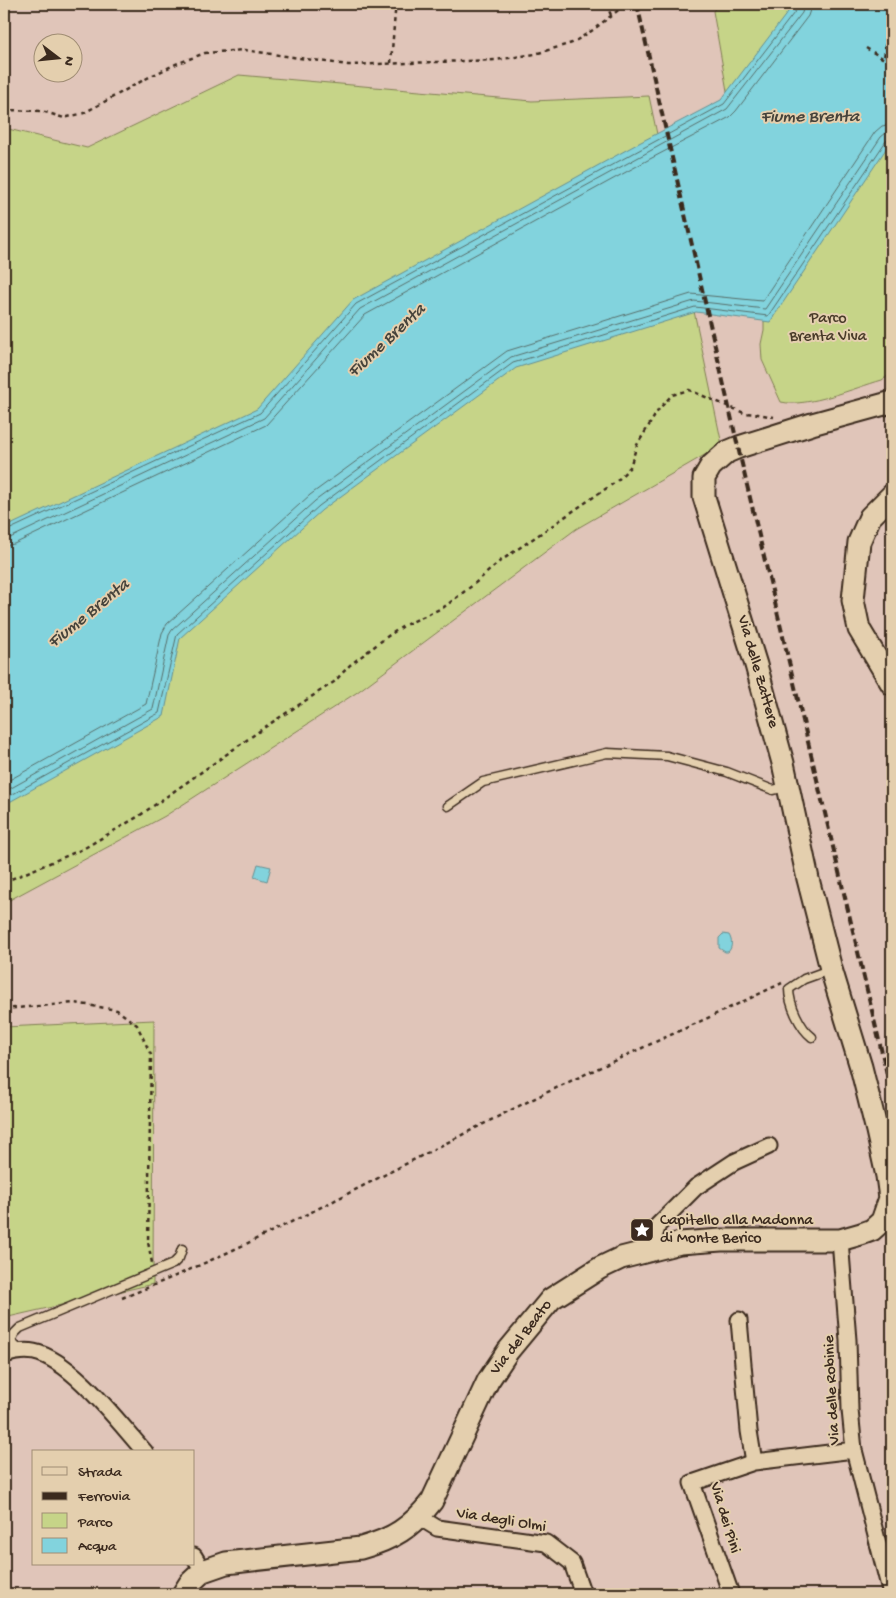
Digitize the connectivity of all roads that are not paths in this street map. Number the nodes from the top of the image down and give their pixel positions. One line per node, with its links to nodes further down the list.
1 (892, 402): 4 (street, Via delle Zattere)
2 (892, 495): 3 (street)
3 (892, 684)
4 (788, 787): 5 (lane); 6 (street, Via delle Zattere)
5 (448, 806)
6 (831, 970): 7 (lane); 8 (street, Via delle Zattere)
7 (812, 1037)
8 (861, 1067): 10 (street, Via del Beato)
9 (769, 1146): 12 (street)
10 (840, 1240): 12 (street, Via del Beato); 17 (street, Via delle Robinie)
11 (182, 1249): 14 (lane)
12 (649, 1251): 19 (street, Via del Beato)
13 (739, 1320): 18 (street)
14 (21, 1351): 15 (street); 16 (street)
15 (4, 1354)
16 (144, 1450)
17 (854, 1450): 18 (street, Via dei Pini); 24 (street, Via delle Robinie)
18 (754, 1462): 23 (street, Via dei Pini)
19 (419, 1518): 20 (street, Via del Beato); 22 (street, Via degli Olmi)
20 (198, 1564): 21 (street, Via del Beato)
21 (183, 1594)
22 (583, 1594)
23 (731, 1594)
24 (891, 1594)

